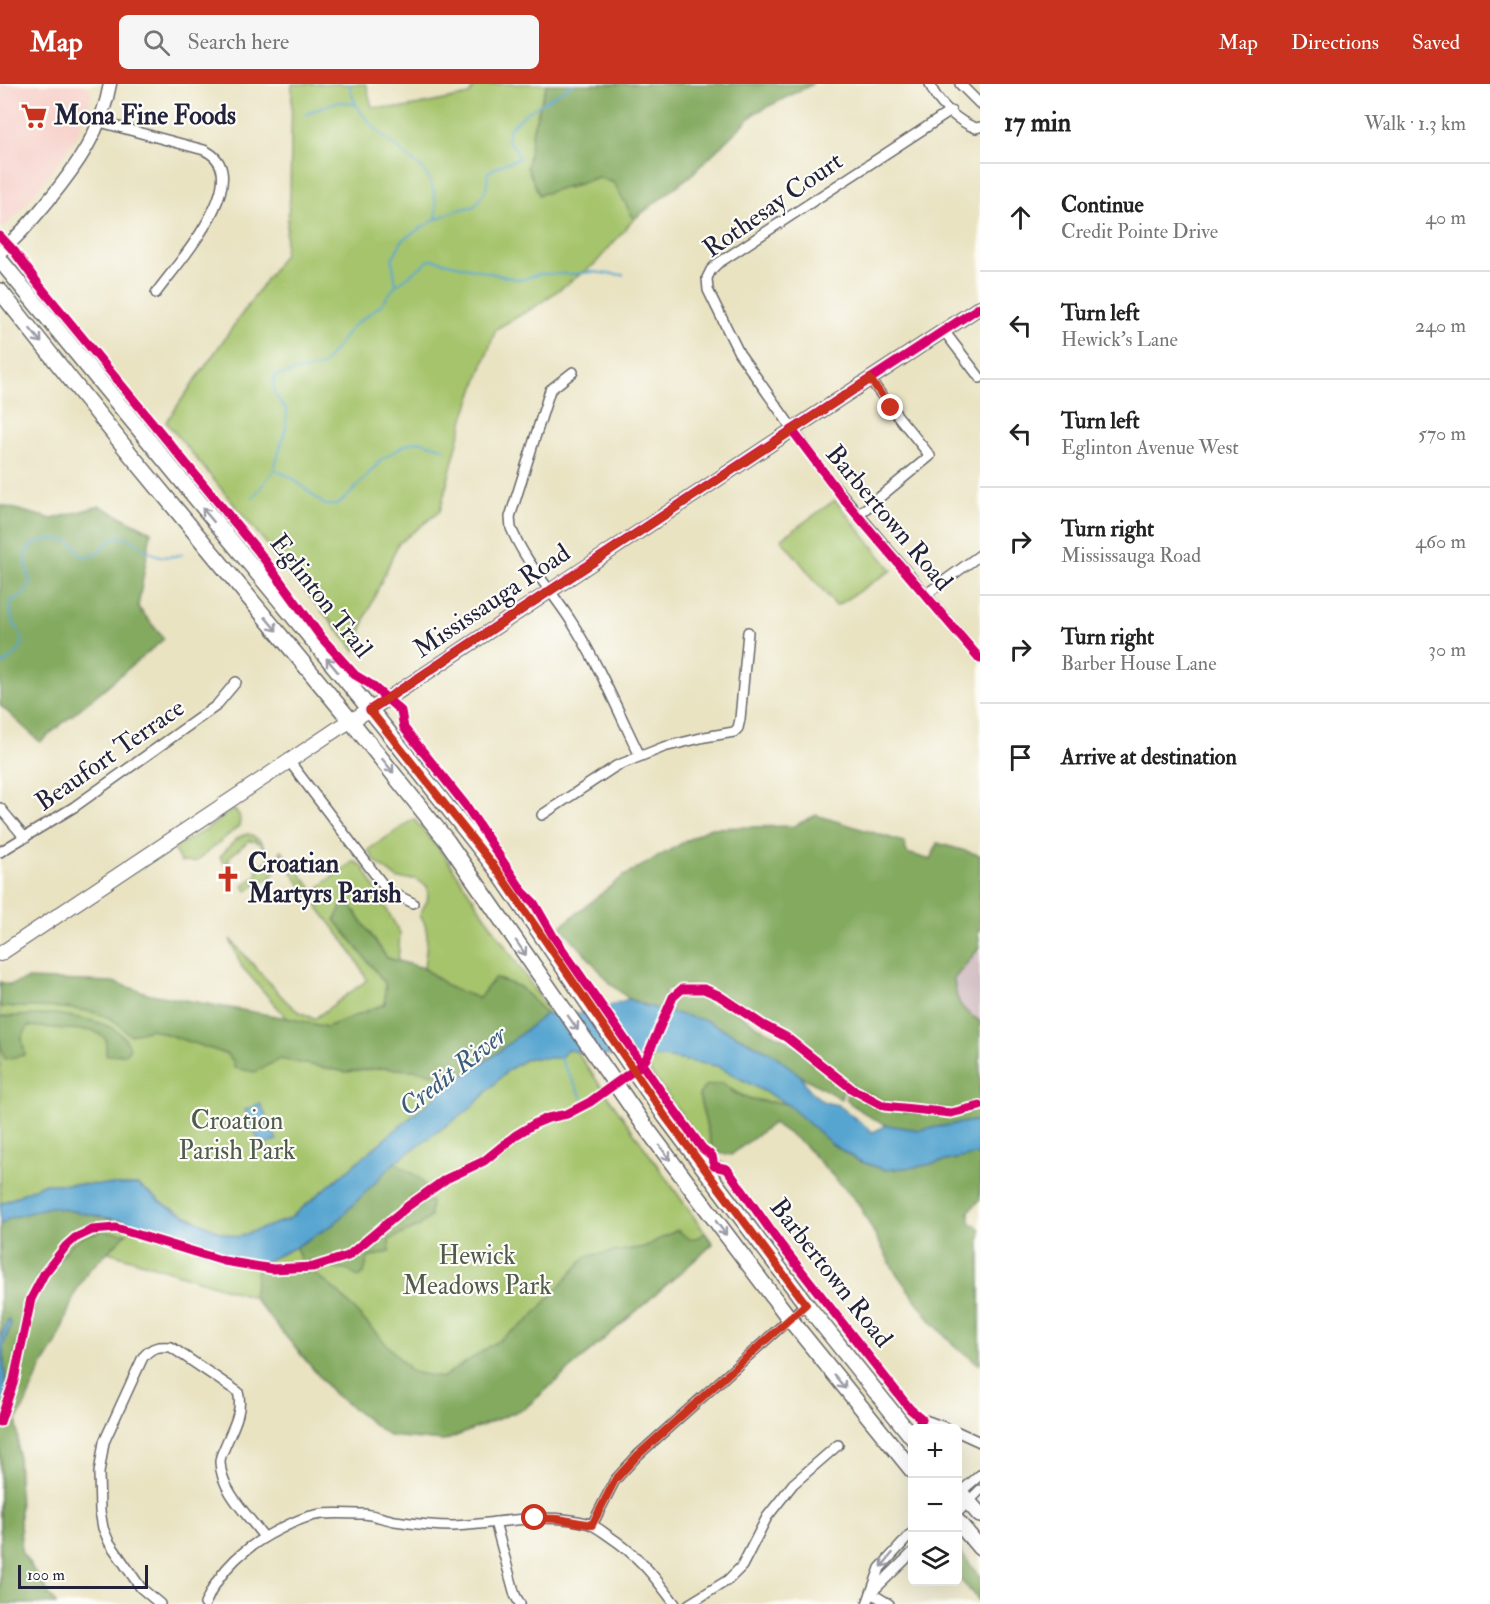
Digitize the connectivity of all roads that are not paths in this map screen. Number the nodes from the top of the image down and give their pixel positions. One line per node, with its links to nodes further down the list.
1 (111, 84): 6 (street)
2 (930, 84): 5 (street)
3 (960, 84): 4 (street)
4 (980, 104)
5 (951, 111): 7 (street); 17 (street, Rothesay Court)
6 (100, 122): 8 (street); 11 (street)
7 (980, 127)
8 (0, 252)
9 (0, 260): 25 (main road, one-way to 9)
10 (0, 291): 26 (main road, one-way to 26)
11 (156, 293)
12 (980, 307): 13 (main road, Mississauga Road)
13 (944, 331): 15 (street); 16 (main road, Mississauga Road)
14 (573, 372): 20 (street)
15 (980, 378)
16 (870, 379): 17 (main road, Mississauga Road); 18 (street)
17 (792, 429): 18 (street, Barbertown Road); 20 (main road, Mississauga Road)
18 (858, 515): 21 (street, Barbertown Road)
19 (980, 555): 21 (street)
20 (549, 592): 25 (main road, Mississauga Road); 27 (street)
21 (925, 595): 23 (street, Barbertown Road)
22 (748, 632): 27 (street)
23 (980, 659)
24 (236, 682): 31 (street, Beaufort Terrace)
25 (370, 710): 26 (main road, Mississauga Road); 35 (main road)
26 (351, 721): 28 (main road, Mississauga Road); 37 (main road, one-way to 37)
27 (640, 756): 30 (street)
28 (289, 761): 33 (street); 34 (main road, Mississauga Road)
29 (0, 808): 31 (street)
30 (542, 815)
31 (25, 838): 32 (street, Beaufort Terrace)
32 (0, 852)
33 (412, 903)
34 (0, 954)
35 (702, 1167): 36 (main road); 38 (street, Barbertown Road)
36 (806, 1304): 37 (street); 39 (main road)
37 (789, 1318): 43 (main road, one-way to 43); 51 (street)
38 (936, 1424)
39 (908, 1432)
40 (962, 1434): 41 (street)
41 (980, 1442)
42 (838, 1445): 62 (street)
43 (908, 1465)
44 (980, 1475): 46 (street)
45 (980, 1490): 47 (street)
46 (962, 1496)
47 (962, 1497)
48 (962, 1500): 49 (main road)
49 (980, 1515)
50 (495, 1522): 51 (street); 53 (street); 60 (street)
51 (592, 1525): 61 (street)
52 (962, 1528): 55 (main road)
53 (264, 1537): 58 (street); 59 (street)
54 (908, 1537): 57 (street, one-way to 57)
55 (980, 1548)
56 (908, 1557): 57 (street)
57 (871, 1593): 63 (street); 64 (street)
58 (160, 1604)
59 (205, 1604)
60 (520, 1604)
61 (675, 1604)
62 (689, 1604)
63 (867, 1604)
64 (889, 1604)

